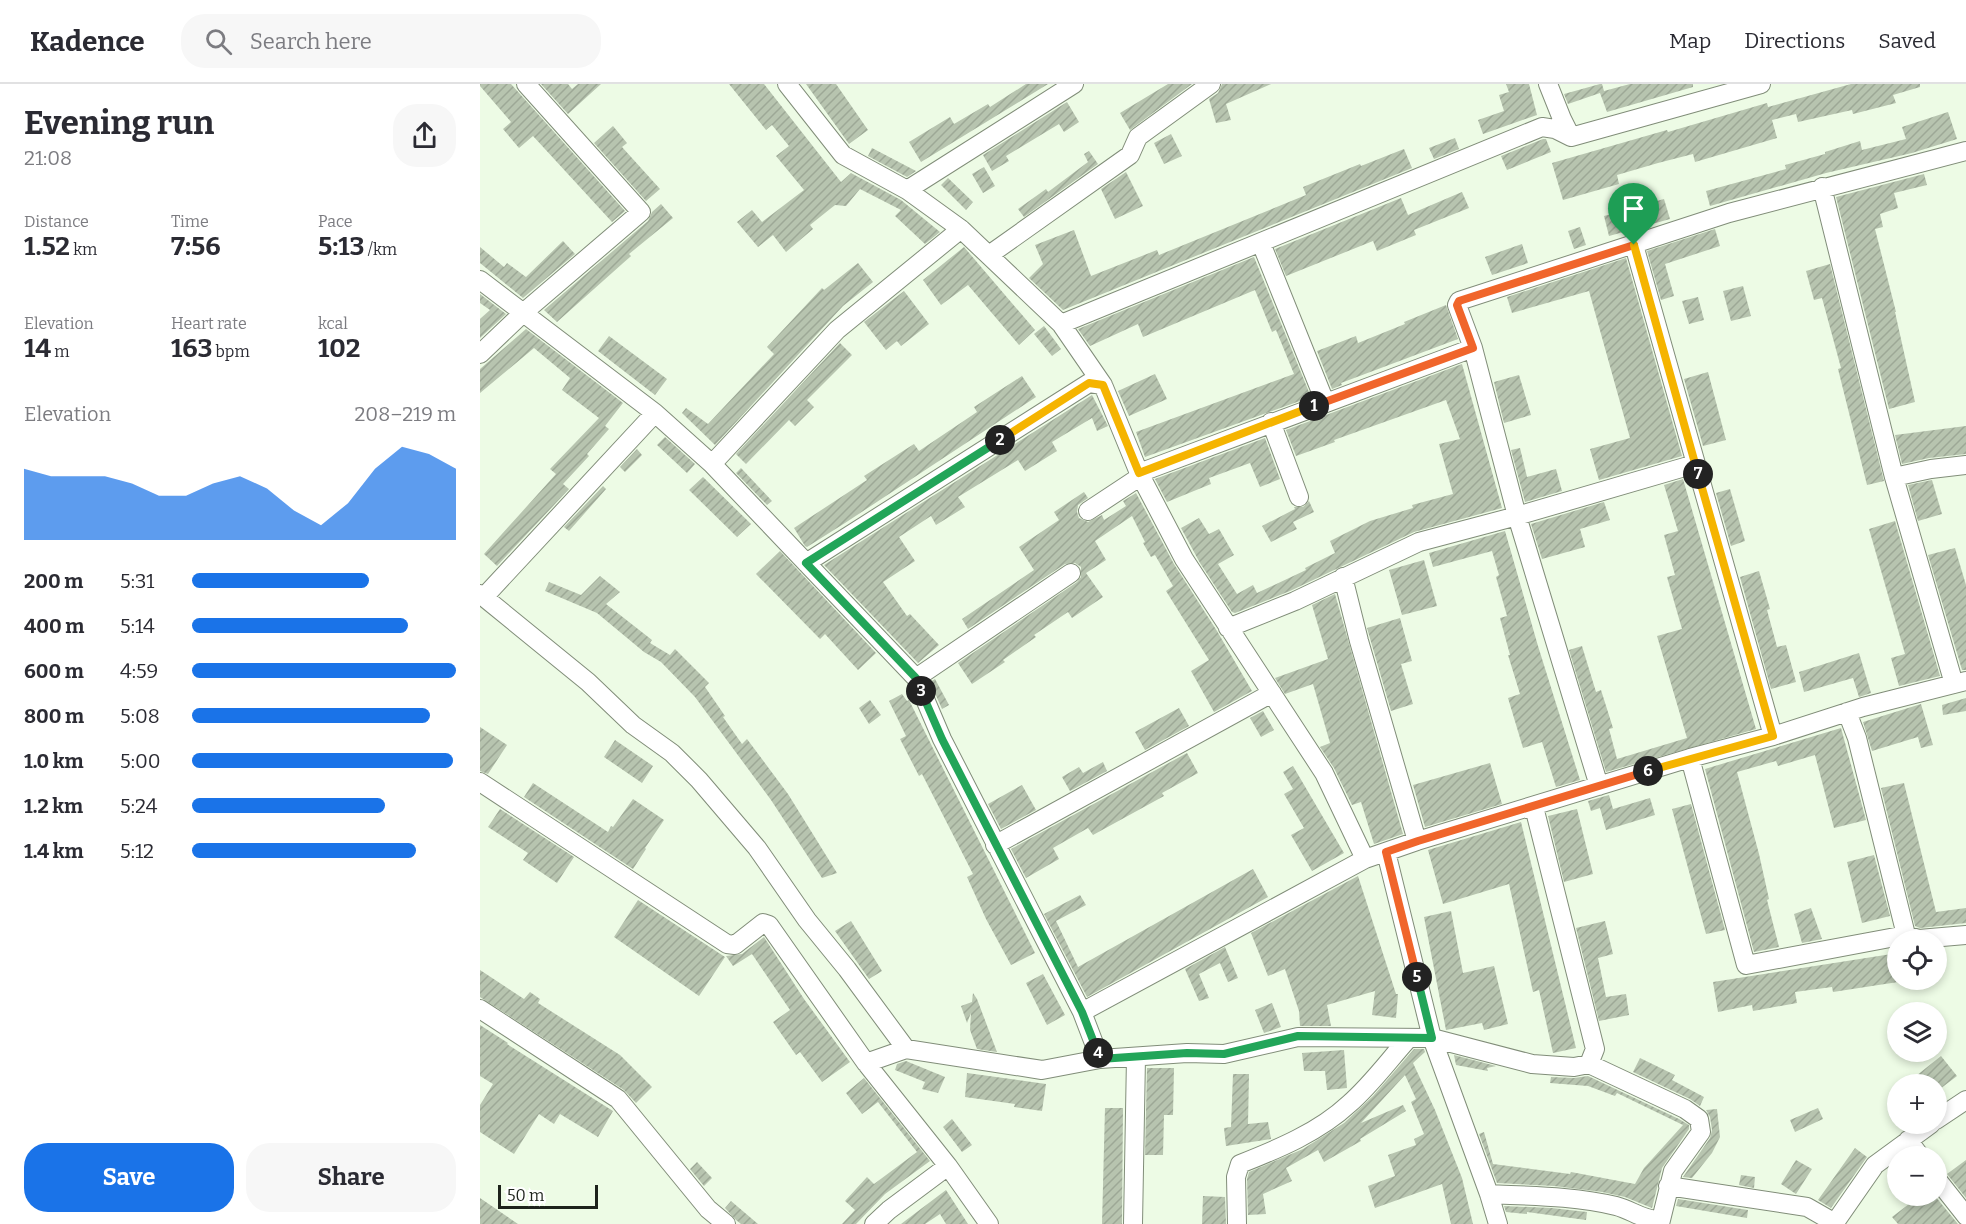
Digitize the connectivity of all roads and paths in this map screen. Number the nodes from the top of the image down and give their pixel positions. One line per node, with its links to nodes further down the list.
1 (526, 84): 16 (street)
2 (787, 84): 10 (street)
3 (1074, 84): 10 (street)
4 (1212, 84): 14 (street)
5 (1548, 84): 7 (street)
6 (1761, 84): 7 (street)
7 (1571, 137): 12 (street)
8 (1966, 150): 9 (street)
9 (1822, 187): 13 (street); 28 (street)
10 (907, 190): 11 (street)
11 (961, 229): 14 (street); 24 (street)
12 (1260, 243): 17 (street); 21 (street)
13 (1634, 245): 18 (street); 25 (street)
14 (989, 255): 17 (street)
15 (480, 280): 16 (street)
16 (523, 313): 19 (street); 22 (street)
17 (1061, 324): 20 (street)
18 (1473, 348): 21 (street); 31 (street)
19 (480, 354)
20 (1103, 385): 27 (street); 32 (street)
21 (1325, 402): 23 (street)
22 (655, 413): 24 (street); 35 (street)
23 (1270, 422): 27 (street); 29 (street)
24 (712, 464): 32 (street)
25 (1695, 464): 31 (street); 41 (street)
26 (1966, 465): 28 (street)
27 (1140, 475): 30 (street); 36 (street)
28 (1894, 477): 38 (street)
29 (1299, 497)
30 (1088, 511)
31 (1517, 516): 34 (street); 44 (street)
32 (806, 563): 37 (street)
33 (1071, 573): 37 (street)
34 (1343, 577): 36 (street); 46 (street)
35 (482, 596): 58 (street)
36 (1228, 628): 39 (street)
37 (916, 678): 47 (street)
38 (1960, 682): 40 (street)
39 (1272, 693): 47 (street); 49 (street)
40 (1847, 712): 41 (street); 50 (street)
41 (1773, 736): 42 (street)
42 (1690, 758): 44 (street); 53 (street)
43 (480, 782): 61 (street)
44 (1599, 786): 45 (street)
45 (1534, 807): 46 (street); 62 (street)
46 (1418, 841): 48 (street)
47 (995, 845): 55 (street)
48 (1386, 852): 49 (street); 56 (street)
49 (1365, 859): 55 (street)
50 (1905, 930)
51 (1966, 935): 52 (street)
52 (1947, 937)
53 (1887, 939)
54 (480, 1009): 75 (street)
55 (1082, 1012): 60 (street)
56 (1432, 1038): 57 (street); 62 (street); 71 (street)
57 (1408, 1039): 59 (street); 79 (street)
58 (901, 1051): 60 (street); 61 (street)
59 (1136, 1057): 60 (street); 78 (street)
60 (1100, 1059)
61 (866, 1064): 68 (street)
62 (1589, 1064): 69 (street)
63 (1966, 1100): 64 (street)
64 (1947, 1113)
65 (1917, 1134): 66 (street)
66 (1908, 1140): 67 (street); 74 (street)
67 (1912, 1146)
68 (948, 1166): 76 (street); 77 (street)
69 (1668, 1186): 73 (street); 74 (street)
70 (1947, 1192): 72 (street)
71 (1490, 1194): 73 (street); 80 (street)
72 (1966, 1216)
73 (1660, 1222)
74 (1835, 1223)
75 (726, 1224)
76 (874, 1224)
77 (989, 1224)
78 (1133, 1224)
79 (1237, 1224)
80 (1498, 1224)

